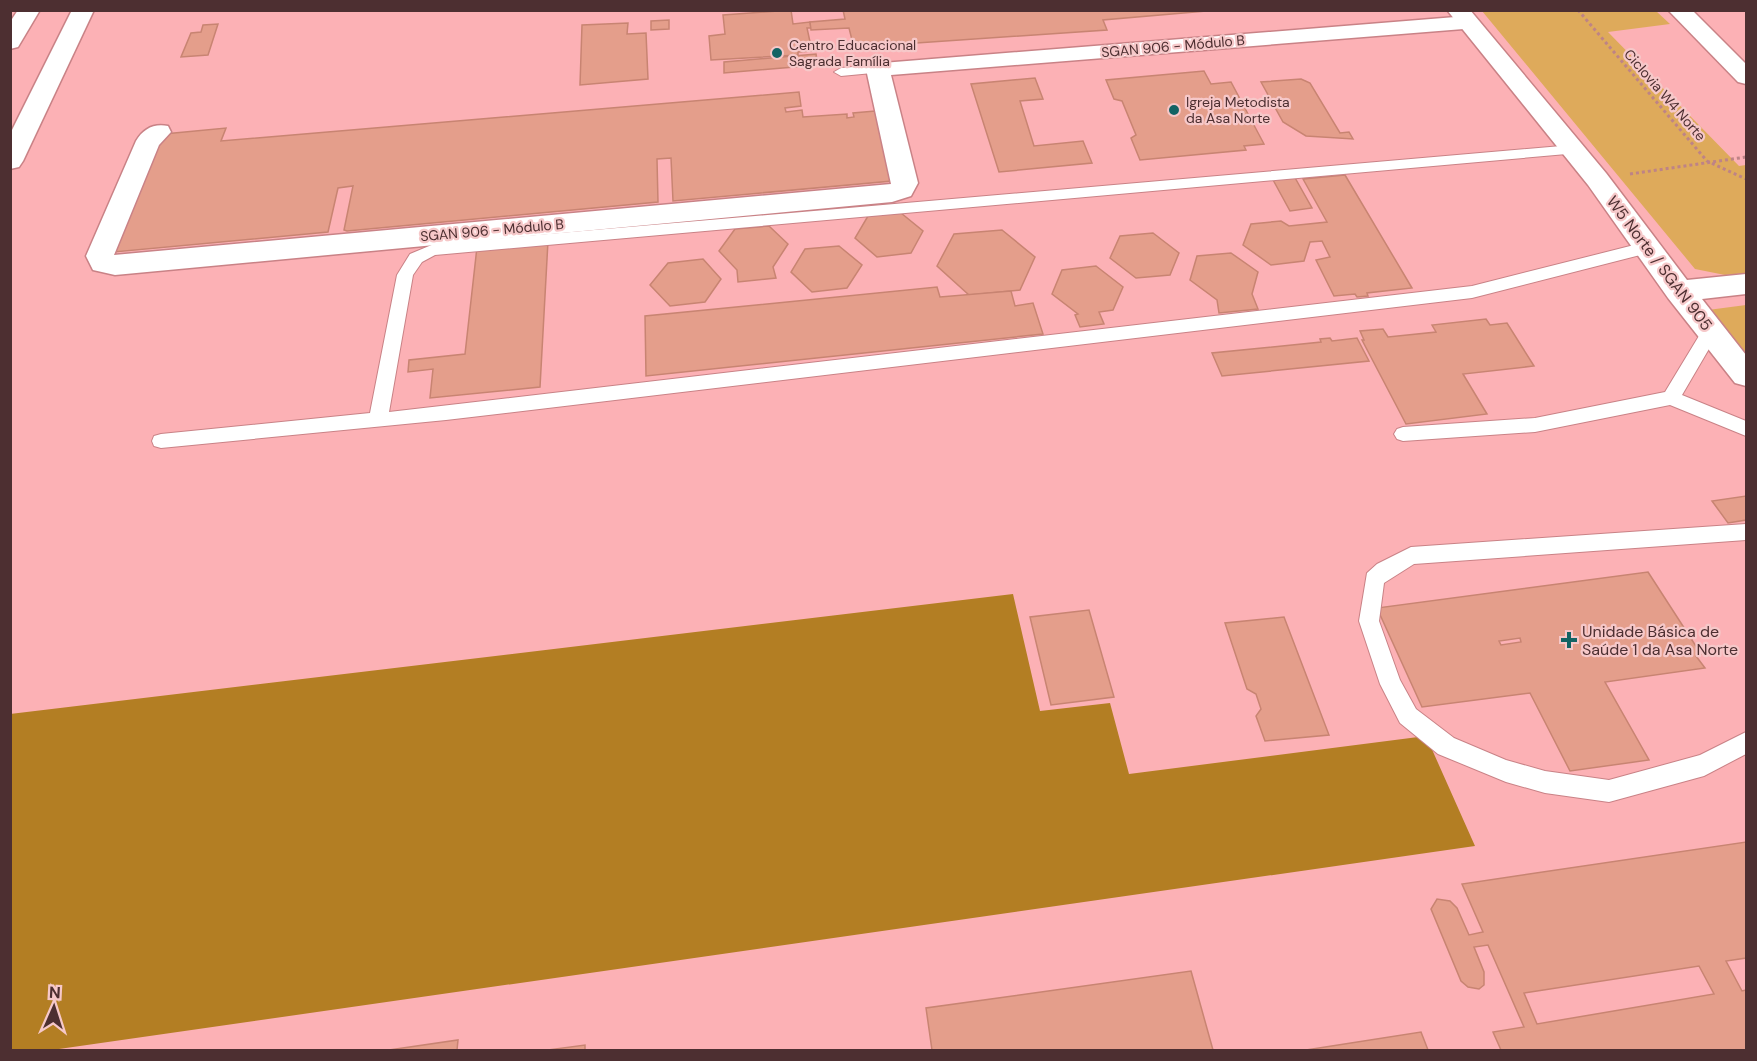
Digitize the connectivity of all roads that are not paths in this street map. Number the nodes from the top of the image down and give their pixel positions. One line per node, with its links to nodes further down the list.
1 (29, 10): 5 (street)
2 (83, 10): 11 (street)
3 (1679, 10): 8 (street)
4 (1463, 17): 6 (street, SGAN 906 - Módulo B); 10 (street, W5 Norte / SGAN 905)
5 (10, 42)
6 (878, 69): 7 (lane, SGAN 906 - Módulo B); 9 (street, SGAN 906 - Módulo B)
7 (841, 72)
8 (1746, 77)
9 (159, 132)
10 (1573, 150): 12 (street, W5 Norte / SGAN 905); 18 (lane)
11 (10, 161)
12 (1646, 248): 14 (street, W5 Norte / SGAN 905); 18 (lane)
13 (1746, 284): 14 (street)
14 (1678, 291): 15 (street, W5 Norte / SGAN 905)
15 (1711, 330): 16 (street, W5 Norte / SGAN 905); 17 (lane)
16 (1746, 375)
17 (1671, 398): 19 (lane); 20 (lane)
18 (378, 420): 21 (lane)
19 (1746, 429)
20 (1403, 434)
21 (161, 441)
22 (1746, 532): 23 (lane)
23 (1746, 742)

